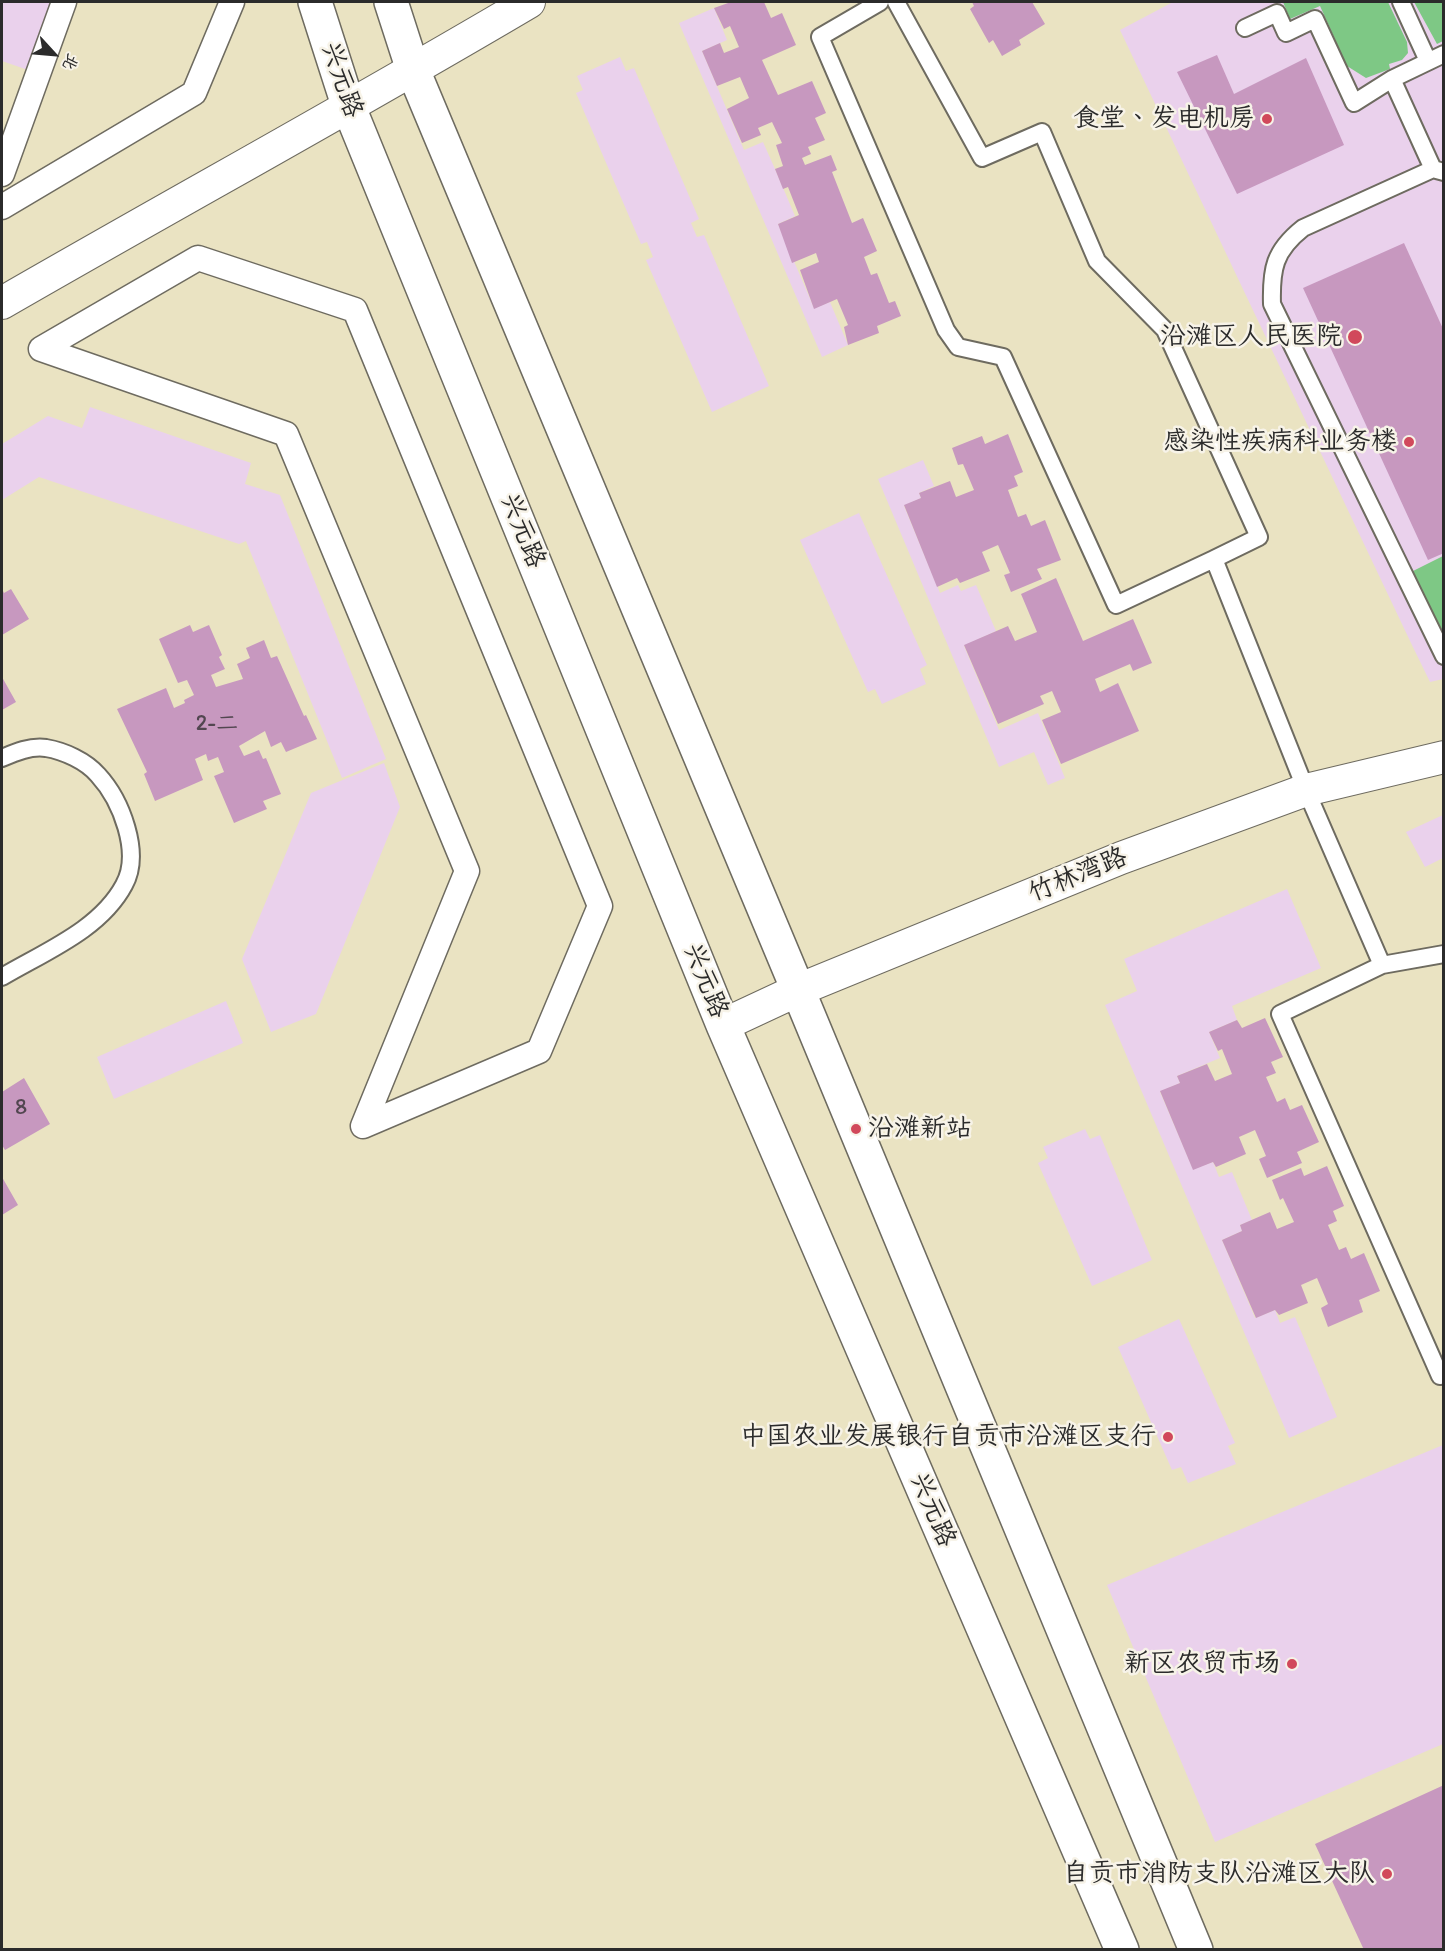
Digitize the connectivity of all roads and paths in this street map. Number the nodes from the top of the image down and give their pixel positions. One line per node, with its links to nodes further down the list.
1 (64, 2): 15 (street)
2 (232, 2): 16 (street)
3 (315, 2): 13 (main road, 兴元路)
4 (391, 2): 11 (main road)
5 (529, 2): 11 (street)
6 (880, 2): 19 (lane)
7 (896, 2): 19 (lane)
8 (1401, 2): 10 (lane)
9 (1245, 28): 12 (lane)
10 (1436, 57): 12 (lane)
11 (413, 70): 13 (street); 27 (main road)
12 (1392, 79): 14 (lane)
13 (348, 105): 17 (street); 28 (main road, 兴元路)
14 (1438, 170): 20 (lane)
15 (2, 174)
16 (2, 207)
17 (2, 303)
18 (41, 349): 18 (street)
19 (1214, 559): 23 (lane)
20 (1443, 656)
21 (1443, 757): 23 (street, 竹林湾路)
22 (2, 758): 26 (lane)
23 (1306, 790): 25 (lane); 27 (street, 竹林湾路)
24 (1443, 954): 25 (lane)
25 (1382, 965): 29 (lane)
26 (2, 977)
27 (798, 990): 28 (street, 竹林湾路); 31 (main road)
28 (723, 1025): 30 (main road, 兴元路)
29 (1443, 1375)
30 (1122, 1950)
31 (1196, 1950)

